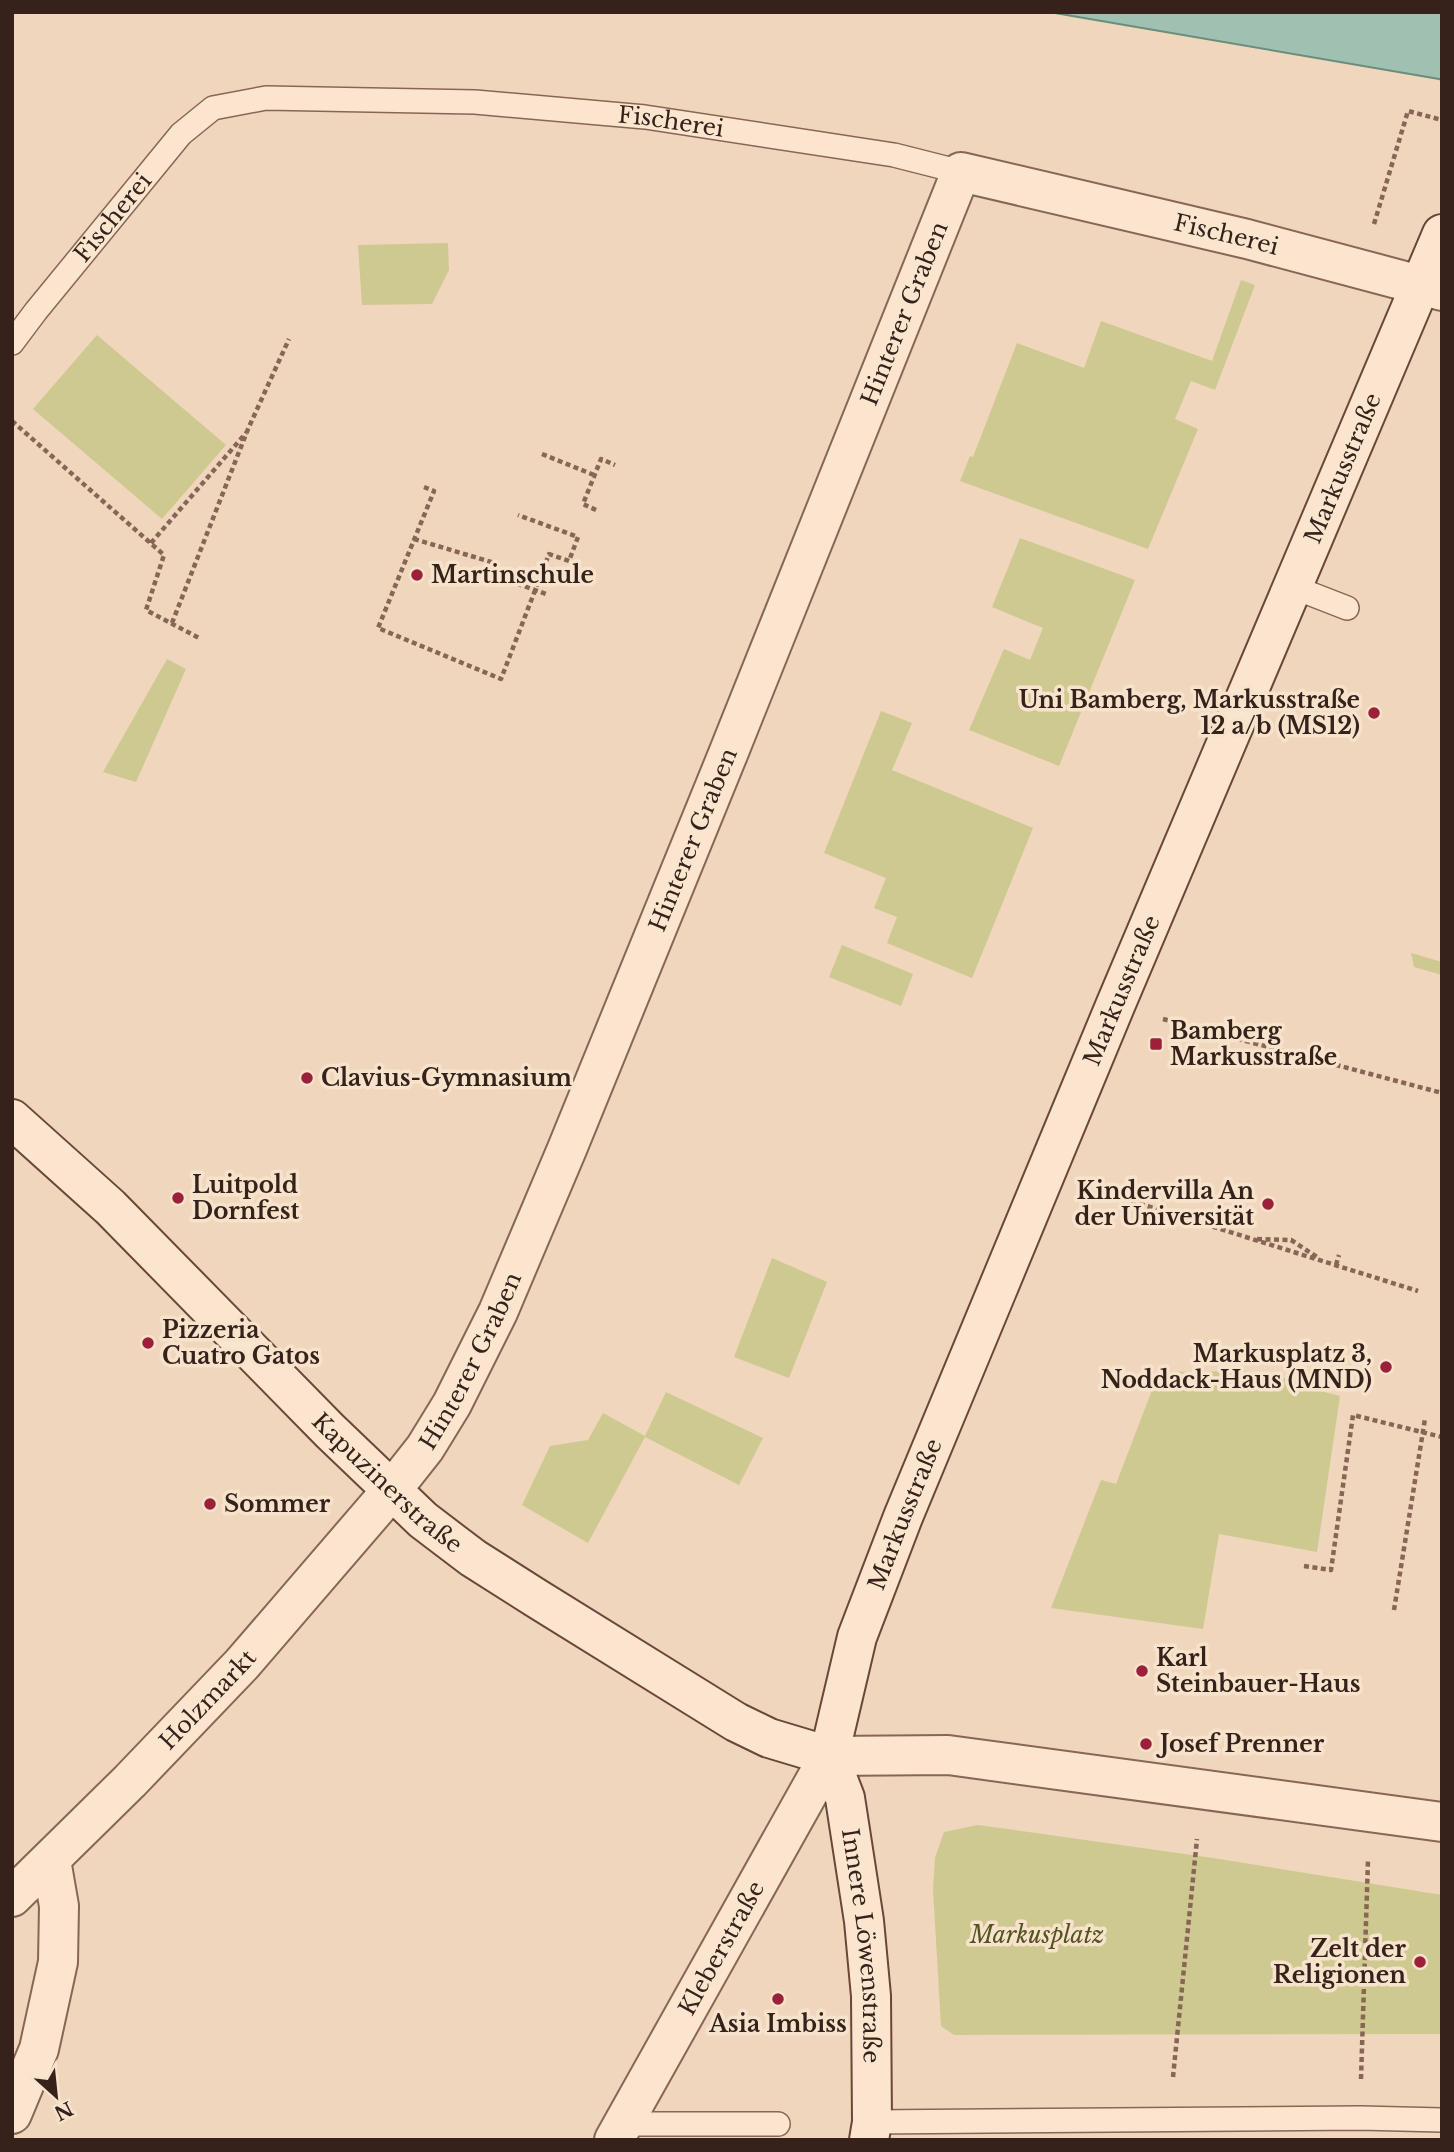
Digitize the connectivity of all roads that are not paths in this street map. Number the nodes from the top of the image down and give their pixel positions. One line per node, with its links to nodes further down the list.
1 (961, 172): 3 (street, Fischerei); 4 (lane, Fischerei); 8 (street, Hinterer Graben)
2 (1442, 234): 3 (street, Markusstraße)
3 (1432, 288): 5 (street, Markusstraße)
4 (12, 343)
5 (1293, 587): 6 (lane); 9 (street, Markusstraße)
6 (1347, 608)
7 (12, 1119): 8 (street, Kapuzinerstraße)
8 (391, 1492): 9 (street, Kapuzinerstraße); 11 (street, Holzmarkt)
9 (829, 1756): 10 (street); 16 (street, Innere Löwenstraße); 17 (street, Kleberstraße)
10 (1442, 1822)
11 (51, 1860): 12 (street, Holzmarkt); 13 (street)
12 (12, 1897)
13 (12, 2114)
14 (1442, 2120): 16 (lane)
15 (778, 2124): 17 (lane)
16 (870, 2131)
17 (618, 2132)

